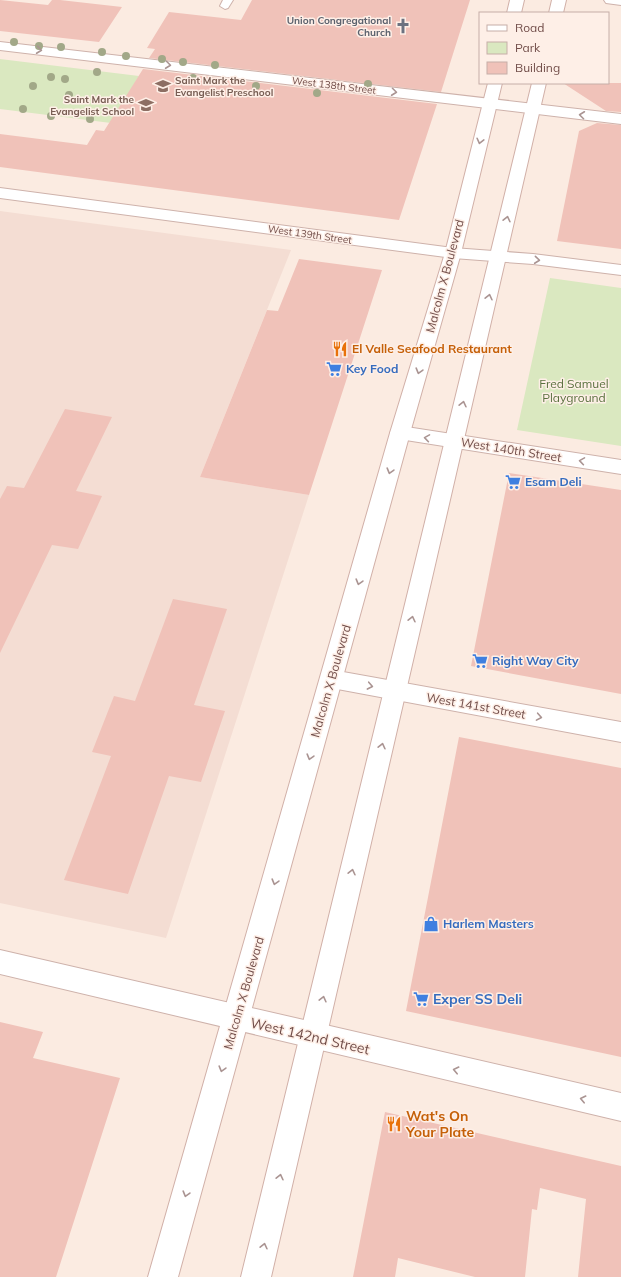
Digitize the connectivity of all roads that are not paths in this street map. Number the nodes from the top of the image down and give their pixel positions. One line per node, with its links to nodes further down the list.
1 (517, 0): 5 (main road)
2 (559, 0): 6 (main road)
3 (611, 0): 4 (main road)
4 (621, 1)
5 (514, 12)
6 (556, 12)
7 (0, 46): 10 (main road, West 138th Street, one-way to 10)
8 (495, 84): 10 (main road, Malcolm X Boulevard)
9 (539, 84): 11 (main road)
10 (490, 104): 11 (main road, West 138th Street); 14 (main road, Malcolm X Boulevard, one-way to 14)
11 (533, 109): 12 (main road, West 138th Street, one-way to 11); 15 (main road, one-way to 11)
12 (621, 119)
13 (0, 193): 14 (main road, West 139th Street)
14 (453, 253): 15 (main road, West 139th Street); 17 (main road, Malcolm X Boulevard, one-way to 17)
15 (498, 256): 16 (main road, West 139th Street, one-way to 16); 18 (main road, one-way to 15)
16 (621, 270)
17 (400, 433): 18 (main road, West 140th Street, one-way to 17); 20 (main road, Malcolm X Boulevard, one-way to 20)
18 (454, 442): 19 (main road, West 140th Street, one-way to 18); 21 (main road, one-way to 18)
19 (621, 467)
20 (332, 678): 21 (main road, West 141st Street, one-way to 21); 24 (main road, Malcolm X Boulevard, one-way to 24)
21 (395, 691): 22 (main road, West 141st Street, one-way to 22); 25 (main road, one-way to 21)
22 (621, 732)
23 (0, 962): 24 (main road, West 142nd Street)
24 (237, 1018): 25 (main road, West 142nd Street); 27 (main road, Malcolm X Boulevard, one-way to 27)
25 (313, 1036): 26 (main road, West 142nd Street, one-way to 25); 28 (main road, one-way to 25)
26 (621, 1108)
27 (163, 1277)
28 (256, 1277)

